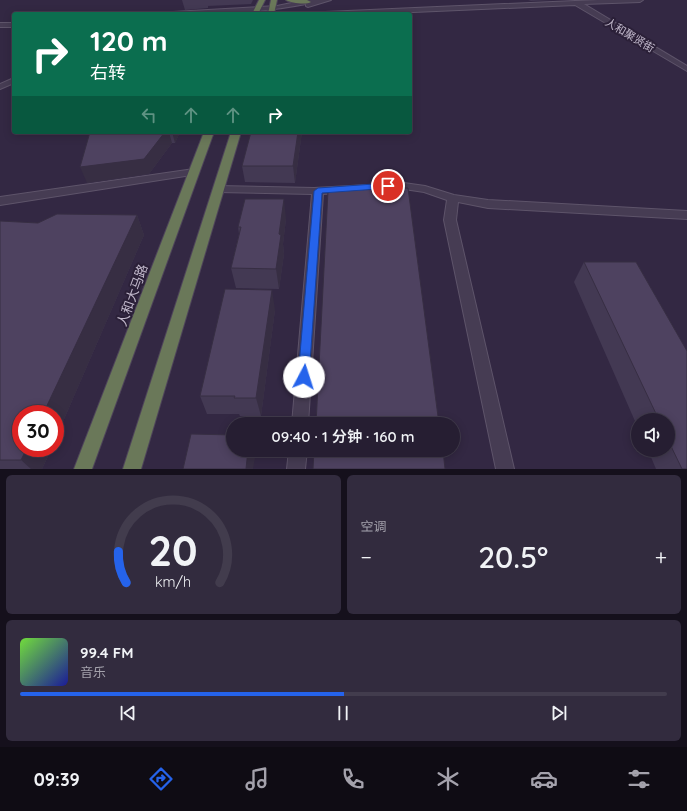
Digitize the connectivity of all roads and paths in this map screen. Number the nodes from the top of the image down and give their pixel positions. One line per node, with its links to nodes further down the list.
1 (262, 0): 9 (highway)
2 (274, 0): 8 (highway)
3 (289, 0): 6 (highway)
4 (328, 0): 8 (street)
5 (640, 0): 7 (street)
6 (311, 1): 8 (street)
7 (575, 1): 10 (street); 13 (street, 人和聚贤街)
8 (271, 11): 9 (street)
9 (256, 12)
10 (364, 12)
11 (12, 23): 12 (street)
12 (0, 24)
13 (687, 69)
14 (12, 81): 15 (street)
15 (0, 87)
16 (208, 134): 18 (highway, 人和大马路)
17 (235, 134): 19 (highway)
18 (194, 172): 22 (street); 26 (highway, 人和大马路)
19 (218, 189): 20 (street); 27 (highway)
20 (318, 191): 21 (street); 24 (street)
21 (453, 198): 23 (street); 29 (street)
22 (0, 201)
23 (687, 216)
24 (301, 417)
25 (297, 457): 28 (street)
26 (83, 469)
27 (132, 469)
28 (296, 469)
29 (505, 469)

